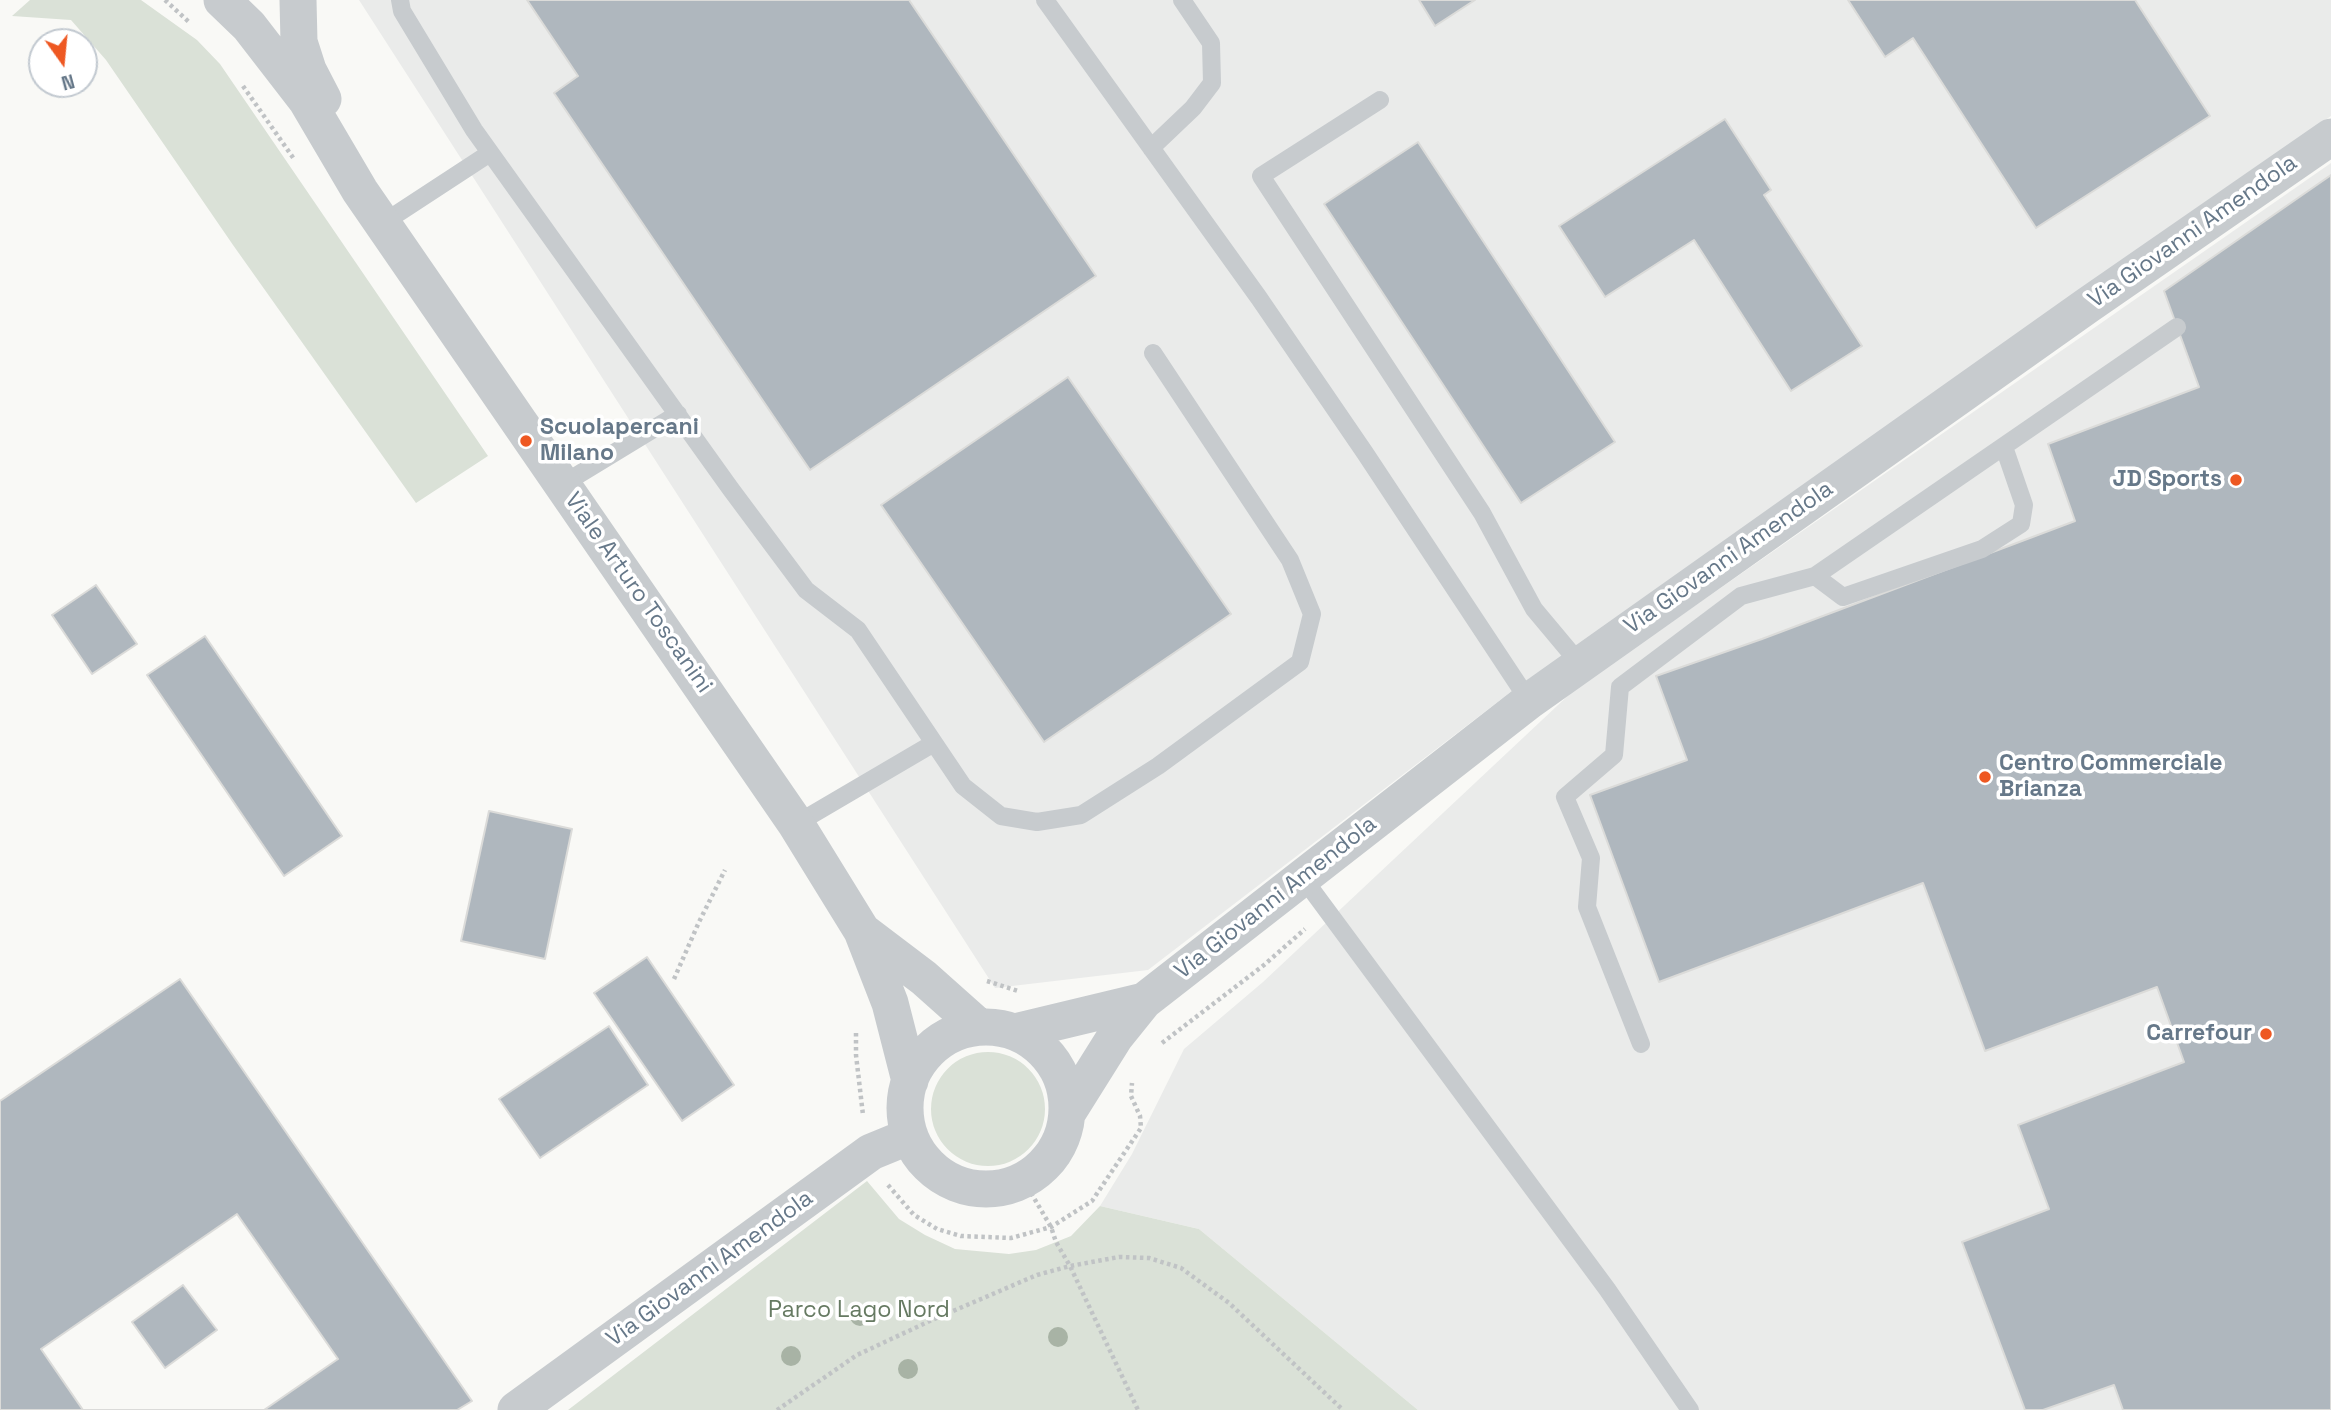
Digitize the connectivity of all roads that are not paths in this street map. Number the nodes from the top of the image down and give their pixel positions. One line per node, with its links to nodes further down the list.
1 (222, 0): 10 (street, Viale Arturo Toscanini)
2 (298, 0): 10 (street, Viale Arturo Toscanini)
3 (400, 0): 9 (lane)
4 (1045, 0): 8 (lane)
5 (1182, 0): 8 (lane)
6 (1380, 100): 18 (lane)
7 (2331, 137): 18 (street, Via Giovanni Amendola)
8 (1152, 148): 19 (lane)
9 (490, 153): 11 (lane); 14 (lane)
10 (360, 191): 11 (street, Viale Arturo Toscanini)
11 (383, 223): 16 (street, Viale Arturo Toscanini)
12 (2176, 327): 15 (lane)
13 (1153, 353): 20 (lane)
14 (678, 414): 16 (lane); 20 (lane)
15 (2004, 447): 17 (lane); 17 (lane)
16 (563, 484): 21 (street, Viale Arturo Toscanini)
17 (1815, 576): 27 (lane)
18 (1580, 664): 19 (street, Via Giovanni Amendola)
19 (1529, 701): 22 (street, Via Giovanni Amendola)
20 (934, 743): 21 (lane)
21 (796, 824): 23 (street, Viale Arturo Toscanini)
22 (1303, 878): 24 (street, Via Giovanni Amendola); 32 (lane)
23 (862, 931): 25 (street, Viale Arturo Toscanini); 28 (street, Viale Arturo Toscanini)
24 (1133, 1014): 26 (street, Via Giovanni Amendola); 29 (street, Via Giovanni Amendola)
25 (979, 1027): 26 (street); 28 (street)
26 (1015, 1032): 29 (street)
27 (1641, 1044)
28 (910, 1081): 30 (street)
29 (1068, 1112): 30 (street)
30 (910, 1136): 31 (street, Via Giovanni Amendola)
31 (516, 1410)
32 (1689, 1410)

